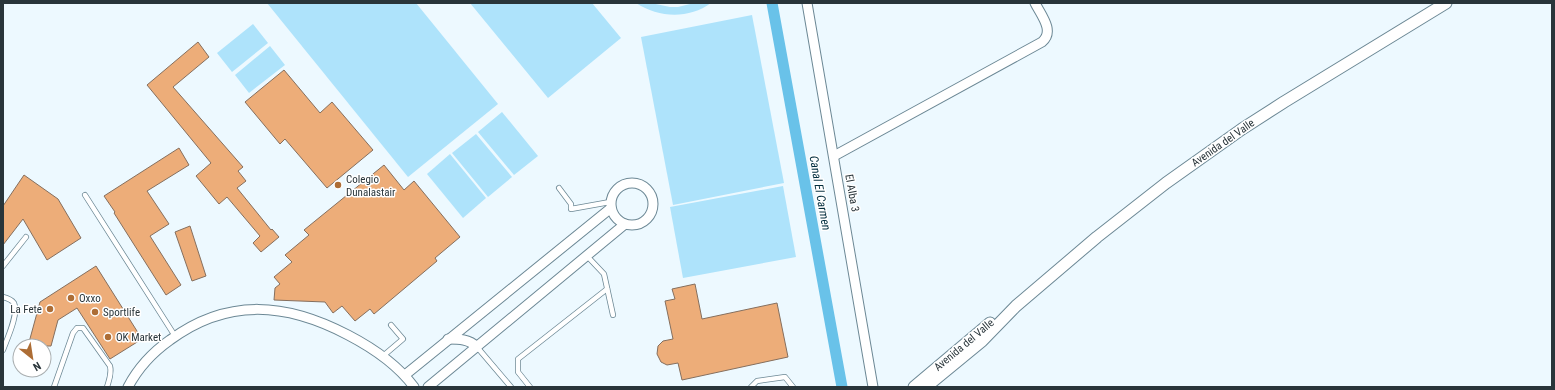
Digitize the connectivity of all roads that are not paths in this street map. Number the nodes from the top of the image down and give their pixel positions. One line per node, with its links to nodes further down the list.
1 (807, 3): 4 (street, El Alba 3)
2 (1035, 3): 4 (street)
3 (1446, 3): 14 (street, Avenida del Valle)
4 (834, 156): 32 (street, El Alba 3)
5 (559, 188): 7 (lane)
6 (85, 195): 17 (lane)
7 (610, 205): 8 (street); 8 (street); 18 (street)
8 (625, 224): 10 (street)
9 (26, 237): 11 (lane)
10 (587, 256): 12 (lane); 19 (street)
11 (3, 266)
12 (607, 288): 15 (lane); 29 (lane)
13 (3, 297): 20 (lane)
14 (1016, 306): 33 (street, Avenida del Valle); 34 (street, Avenida del Valle)
15 (613, 315)
16 (391, 325): 21 (lane)
17 (175, 336): 21 (street); 25 (street)
18 (448, 339): 19 (street); 22 (street)
19 (477, 347): 27 (street); 28 (lane)
20 (3, 350)
21 (383, 356): 22 (street)
22 (405, 375): 26 (street)
23 (54, 387): 24 (lane)
24 (106, 387)
25 (128, 387)
26 (414, 387)
27 (428, 387)
28 (511, 387)
29 (530, 387)
30 (751, 387): 31 (lane)
31 (793, 387)
32 (873, 387)
33 (914, 387)
34 (926, 387)

